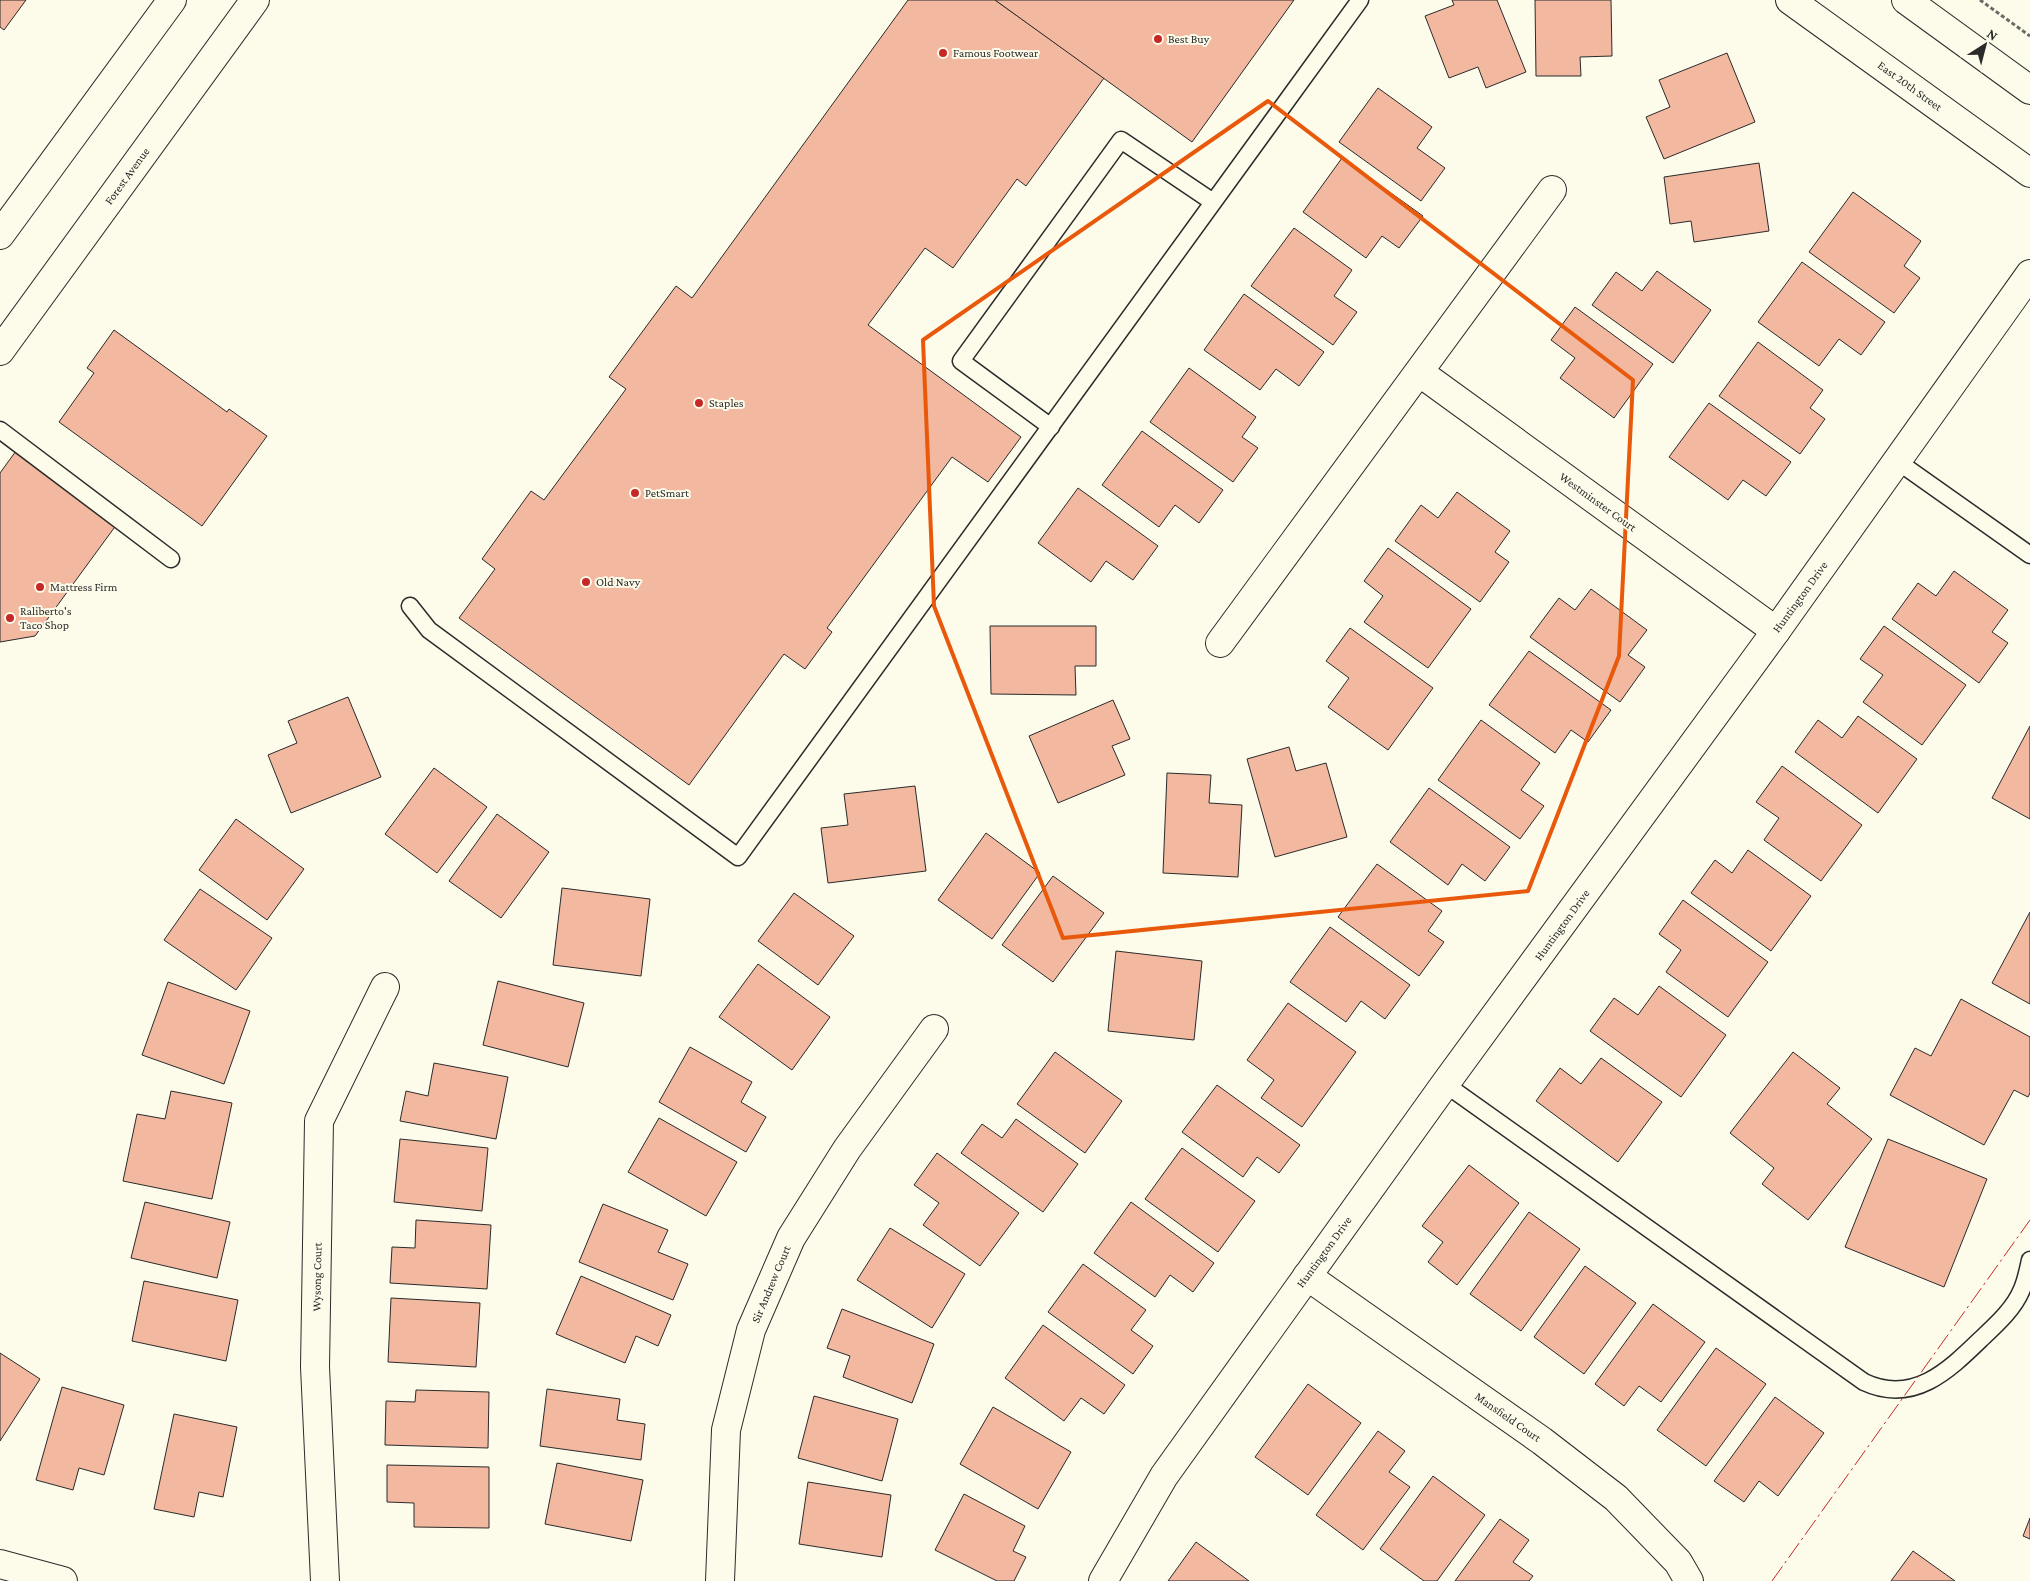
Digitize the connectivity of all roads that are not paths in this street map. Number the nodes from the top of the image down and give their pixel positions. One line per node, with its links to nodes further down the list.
1 (172, 0): 10 (street)
2 (255, 0): 12 (street, Forest Avenue)
3 (1360, 0): 9 (lane)
4 (1790, 0): 7 (street, East 20th Street)
5 (1906, 0): 6 (street)
6 (2030, 90)
7 (2030, 173)
8 (1552, 190): 13 (street)
9 (1213, 202): 14 (lane); 14 (lane)
10 (0, 235)
11 (2030, 274): 16 (street, Huntington Drive)
12 (0, 351)
13 (1419, 372): 20 (street, Westminster Court); 21 (street)
14 (1050, 427): 19 (lane)
15 (0, 430): 18 (lane)
16 (1898, 461): 17 (lane); 20 (street, Huntington Drive)
17 (2030, 555)
18 (170, 559)
19 (410, 606)
20 (1776, 631): 24 (street, Huntington Drive)
21 (1220, 643)
22 (385, 987): 29 (street, Wysong Court)
23 (934, 1029): 30 (street, Sir Andrew Court)
24 (1445, 1084): 25 (lane); 26 (street, Huntington Drive)
25 (2030, 1260)
26 (1307, 1276): 31 (street, Huntington Drive); 32 (street, Mansfield Court)
27 (0, 1564): 28 (street)
28 (63, 1581)
29 (326, 1581)
30 (720, 1581)
31 (1102, 1581)
32 (1689, 1581)

